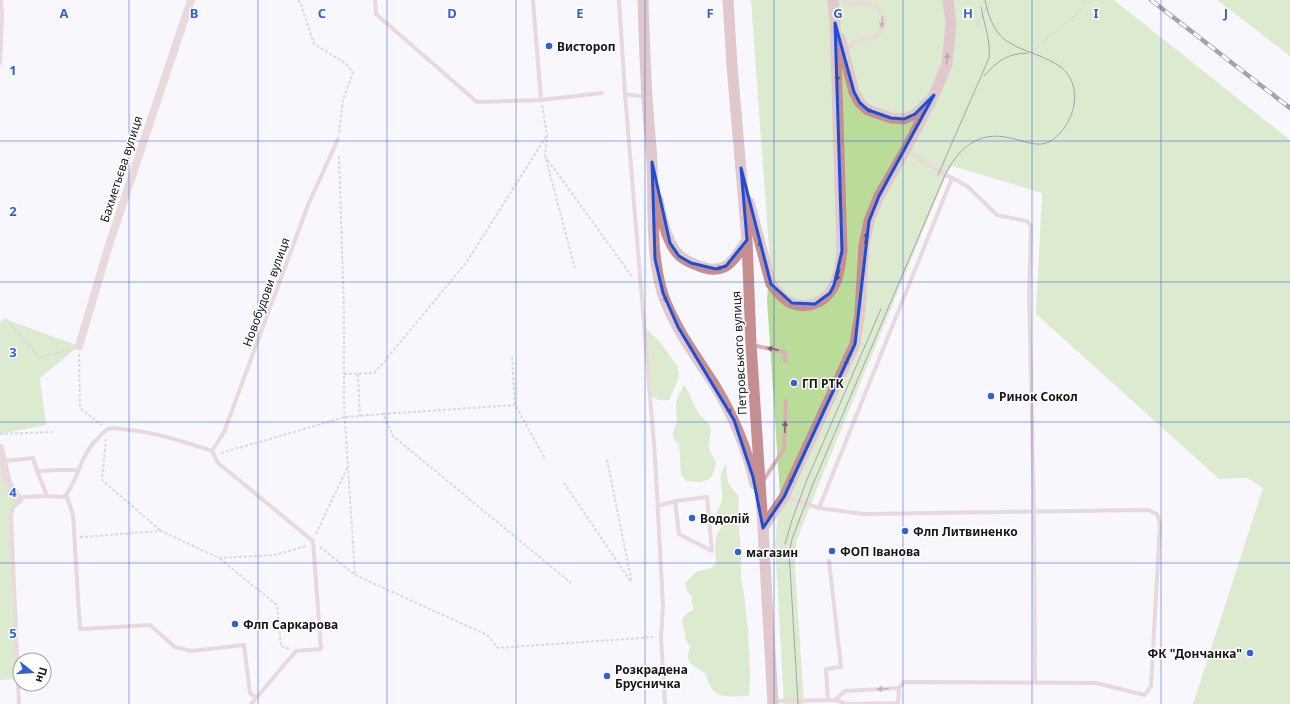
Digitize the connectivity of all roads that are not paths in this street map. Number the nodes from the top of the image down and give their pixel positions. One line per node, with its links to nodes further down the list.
1 (1, 0): 14 (lane)
2 (191, 0): 27 (street, Бахметьєва вулиця)
3 (375, 0): 19 (lane)
4 (533, 0): 19 (lane)
5 (619, 0): 16 (lane)
6 (643, 0): 18 (main road)
7 (728, 0): 23 (main road, Петровського вулиця)
8 (833, 0): 12 (main road)
9 (838, 0): 12 (main road)
10 (844, 0): 13 (lane, one-way to 13)
11 (948, 0): 17 (main road, one-way to 11)
12 (835, 23): 13 (main road); 23 (main road, one-way to 23)
13 (844, 54): 17 (main road, one-way to 17)
14 (0, 63)
15 (602, 93): 19 (lane)
16 (625, 94): 18 (lane); 41 (lane)
17 (934, 96): 21 (main road)
18 (647, 97): 22 (main road)
19 (541, 100)
20 (338, 139): 31 (lane, Новобудови вулиця)
21 (906, 149): 24 (lane); 38 (main road, one-way to 21)
22 (652, 162): 25 (main road, one-way to 22); 44 (main road, one-way to 44)
23 (741, 168): 25 (main road, Петровського вулиця)
24 (952, 178): 42 (lane); 43 (lane)
25 (747, 240): 26 (main road, Петровського вулиця)
26 (751, 344): 28 (lane, one-way to 26); 35 (main road, Петровського вулиця)
27 (79, 346)
28 (785, 361)
29 (786, 401): 35 (lane, one-way to 29)
30 (0, 448): 32 (street)
31 (213, 453): 33 (lane); 48 (lane)
32 (4, 461): 34 (lane); 39 (street)
33 (78, 470): 34 (lane); 36 (lane)
34 (37, 471): 37 (lane)
35 (760, 487): 44 (main road, Петровського вулиця)
36 (66, 494): 37 (lane); 48 (lane)
37 (47, 496): 39 (lane)
38 (784, 497): 42 (lane); 44 (main road)
39 (19, 500): 52 (lane)
40 (675, 501): 40 (lane); 41 (lane)
41 (658, 506): 54 (lane)
42 (819, 508): 43 (lane)
43 (1034, 512): 46 (lane); 46 (lane)
44 (763, 528): 51 (main road, Петровського вулиця)
45 (829, 561): 49 (lane)
46 (1035, 682): 47 (lane)
47 (899, 688): 50 (lane, one-way to 50); 50 (lane)
48 (256, 698): 53 (lane)
49 (828, 700): 50 (lane); 51 (lane)
50 (835, 700)
51 (773, 702)
52 (19, 704)
53 (251, 704)
54 (665, 704)

